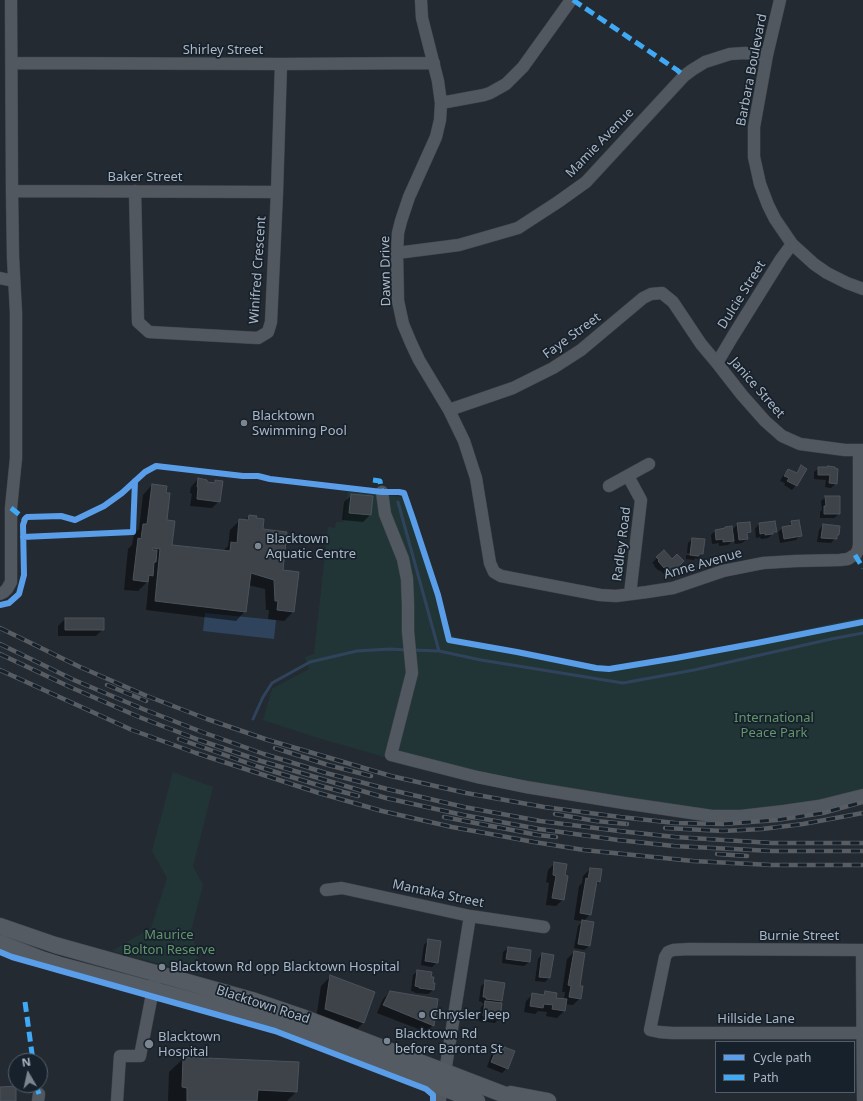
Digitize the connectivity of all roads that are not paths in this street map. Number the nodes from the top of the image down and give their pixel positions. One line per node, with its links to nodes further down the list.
1 (11, 0): 6 (street)
2 (421, 0): 7 (street, Dawn Drive)
3 (571, 0): 10 (street)
4 (780, 0): 5 (street, Barbara Boulevard)
5 (767, 55): 14 (street, Barbara Boulevard); 15 (street, Mamie Avenue)
6 (12, 63): 8 (street, Shirley Street); 9 (street)
7 (434, 63): 8 (street, Shirley Street); 10 (street, Dawn Drive)
8 (281, 64): 13 (street, Winifred Crescent)
9 (6, 78): 11 (street)
10 (441, 103): 15 (street, Dawn Drive)
11 (12, 190): 12 (street, Baker Street); 17 (street)
12 (136, 191): 13 (street, Baker Street); 13 (street, Winifred Crescent)
13 (277, 192)
14 (792, 244): 18 (street, Barbara Boulevard); 20 (street, Dulcie Street)
15 (397, 253): 21 (street, Dawn Drive)
16 (0, 278): 17 (street)
17 (14, 281): 28 (street)
18 (863, 289)
19 (662, 293): 20 (street, Janice Street); 21 (street, Faye Street)
20 (717, 363): 22 (street, Janice Street)
21 (449, 410): 27 (street, Dawn Drive)
22 (861, 450): 29 (street, Anne Avenue)
23 (649, 464): 24 (street)
24 (628, 476): 25 (street); 29 (street, Radley Road)
25 (609, 486)
26 (382, 492): 30 (street)
27 (501, 576): 29 (street, Anne Avenue)
28 (0, 594)
29 (630, 594)
30 (863, 795)
31 (326, 890): 32 (street, Mantaka Street)
32 (470, 916): 34 (street, Mantaka Street); 41 (street)
33 (0, 926): 37 (main road, Blacktown Road)
34 (544, 927)
35 (0, 942): 38 (main road, Blacktown Road)
36 (863, 950): 39 (street, Burnie Street); 40 (street, Burnie Street)
37 (156, 974): 38 (street); 41 (main road, Blacktown Road)
38 (153, 990): 41 (main road, Blacktown Road); 44 (street)
39 (650, 1030): 40 (street, Hillside Lane)
40 (862, 1034): 43 (street, Burnie Street)
41 (442, 1086): 42 (main road, Blacktown Road); 45 (main road, Blacktown Road)
42 (496, 1091): 46 (main road, Blacktown Road); 47 (main road)
43 (863, 1099)
44 (117, 1101)
45 (477, 1101)
46 (521, 1101)
47 (548, 1101)

